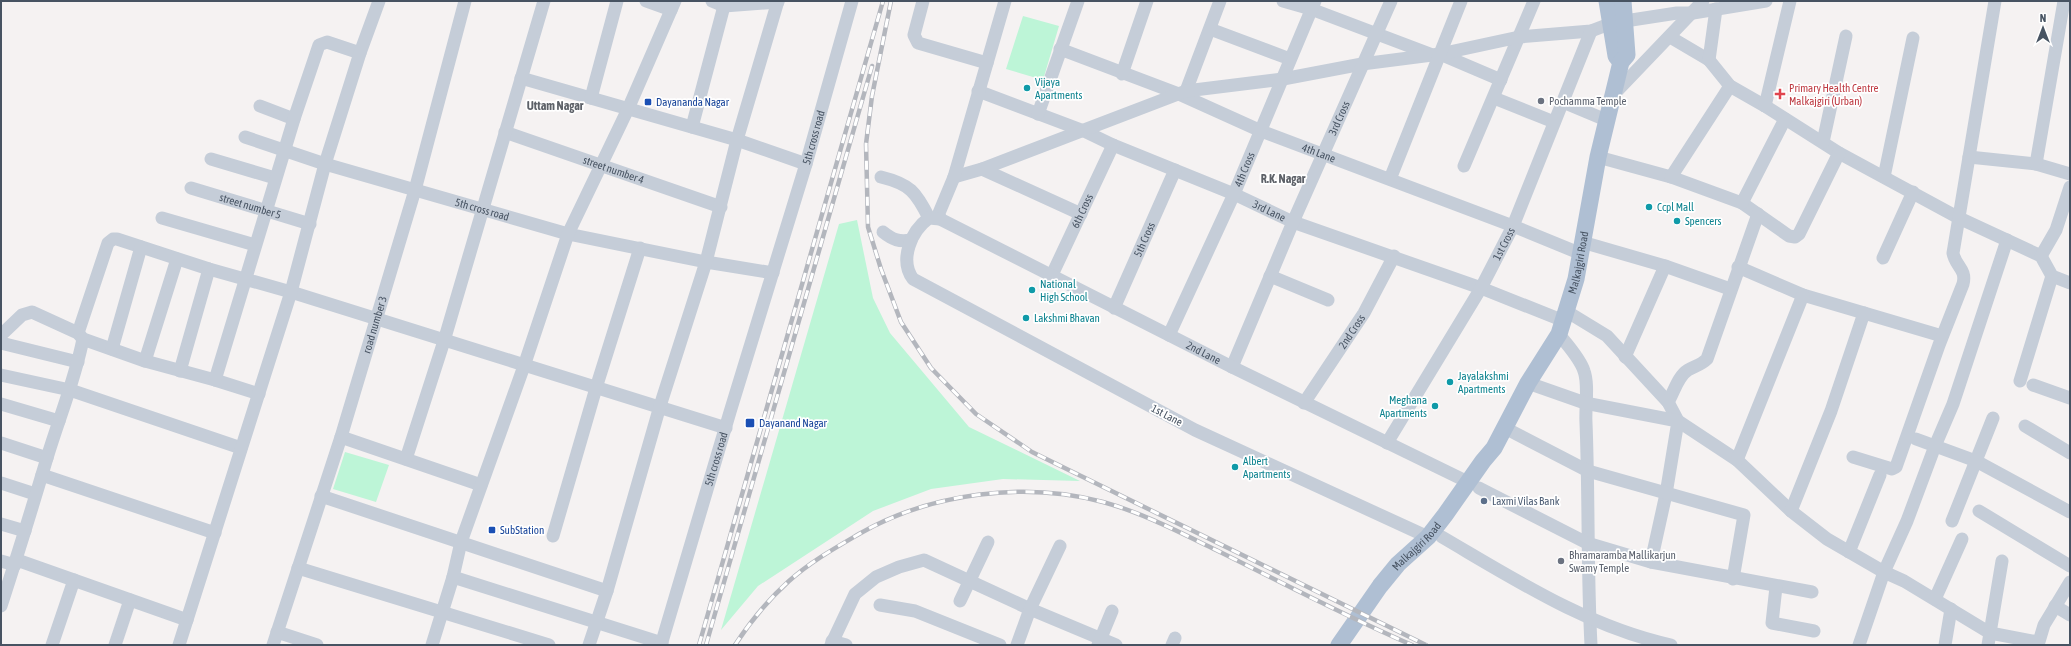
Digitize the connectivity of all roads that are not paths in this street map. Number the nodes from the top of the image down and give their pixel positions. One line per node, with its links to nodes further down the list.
1 (379, 1): 38 (street)
2 (465, 1): 93 (street, road number 3)
3 (544, 1): 45 (street)
4 (617, 1): 52 (street)
5 (646, 1): 25 (street)
6 (778, 1): 24 (street); 68 (street)
7 (852, 1): 78 (street, 5th cross road)
8 (923, 1): 42 (street)
9 (1005, 1): 42 (street)
10 (1078, 1): 37 (street)
11 (1147, 1): 44 (street)
12 (1220, 1): 30 (street)
13 (1283, 1): 26 (street)
14 (1391, 1): 32 (street, 3rd Cross)
15 (1461, 1): 39 (street)
16 (1534, 1): 33 (street)
17 (1606, 1): 29 (main road, Malkajgiri Road)
18 (1623, 1): 29 (main road, Malkajgiri Road)
19 (1703, 1): 28 (street)
20 (1766, 1): 27 (street)
21 (1790, 1): 56 (street)
22 (1995, 1): 75 (street)
23 (2064, 1): 79 (street)
24 (718, 3): 63 (street)
25 (673, 5): 57 (street)
26 (1313, 5): 32 (street); 40 (street, 4th Cross)
27 (1716, 9): 28 (street); 41 (street)
28 (1693, 13): 29 (street); 35 (street)
29 (1618, 22): 31 (street); 51 (main road, Malkajgiri Road)
30 (1210, 28): 40 (street); 50 (street)
31 (1591, 31): 33 (street); 54 (street, 1st Cross)
32 (1376, 34): 39 (street); 43 (street, 3rd Cross)
33 (1519, 36): 39 (street); 47 (street)
34 (1846, 36): 69 (street)
35 (1670, 37): 41 (street); 51 (street)
36 (1913, 38): 88 (street)
37 (1060, 49): 44 (street, 4th Lane); 58 (street)
38 (360, 53): 60 (street); 77 (street)
39 (1435, 54): 43 (street); 47 (street); 90 (street)
40 (1290, 59): 46 (street, 4th Cross)
41 (1709, 60): 48 (street)
42 (987, 63): 49 (street)
43 (1362, 64): 46 (street); 73 (street, 3rd Cross)
44 (1122, 74): 50 (street, 4th Lane)
45 (521, 78): 52 (street); 66 (street)
46 (1283, 79): 50 (street); 65 (street, 4th Cross)
47 (1502, 80): 53 (street)
48 (1730, 86): 56 (street); 87 (street)
49 (978, 91): 58 (street, 3rd Lane); 85 (street)
50 (1183, 93): 64 (street); 65 (street, 4th Lane)
51 (1614, 94): 61 (main road, Malkajgiri Road)
52 (591, 98): 57 (street)
53 (1494, 98): 62 (street); 81 (street)
54 (1563, 102): 61 (street); 62 (street, 1st Cross)
55 (260, 106): 60 (street)
56 (1766, 106): 59 (street)
57 (628, 109): 63 (street); 80 (street)
58 (1038, 114): 64 (street, 3rd Lane)
59 (1785, 118): 69 (street); 96 (street)
60 (294, 119): 71 (street)
61 (1606, 120): 74 (main road, Malkajgiri Road)
62 (1554, 122): 107 (street, 1st Cross)
63 (692, 127): 68 (street)
64 (1084, 130): 70 (street, 3rd Lane); 82 (street)
65 (1261, 131): 73 (street, 4th Lane); 95 (street, 4th Cross)
66 (505, 132): 80 (street, street number 4); 98 (street)
67 (244, 137): 71 (street, 5th cross road)
68 (737, 140): 78 (street); 97 (street)
69 (1824, 142): 72 (street)
70 (1113, 145): 83 (street, 3rd Lane); 100 (street, 6th Cross)
71 (284, 150): 77 (street, 5th cross road); 89 (street)
72 (1839, 153): 88 (street); 101 (street)
73 (1324, 155): 90 (street, 4th Lane); 105 (street, 3rd Cross)
74 (1598, 157): 87 (street); 114 (main road, Malkajgiri Road)
75 (1969, 157): 79 (street); 104 (street)
76 (211, 159): 89 (street)
77 (325, 164): 93 (street, 5th cross road); 106 (street)
78 (806, 164): 124 (street, 5th cross road)
79 (2036, 164): 84 (street)
80 (601, 165): 97 (street, street number 4); 109 (street)
81 (1464, 166)
82 (982, 169): 85 (street); 100 (street)
83 (1175, 170): 95 (street, 3rd Lane); 135 (street, 5th Cross)
84 (2070, 174)
85 (954, 176): 103 (street)
86 (881, 177): 103 (street)
87 (1671, 177): 96 (street)
88 (1884, 177): 94 (street)
89 (275, 178): 99 (street)
90 (1390, 179): 107 (street, 4th Lane)
91 (2070, 187): 117 (street)
92 (191, 188): 99 (street, street number 5)
93 (415, 190): 98 (street, 5th cross road); 137 (street, road number 3)
94 (1913, 192): 104 (street); 118 (street)
95 (1234, 194): 105 (street, 3rd Lane); 140 (street, 4th Cross)
96 (1742, 203): 101 (street)
97 (721, 207): 120 (street)
98 (483, 210): 109 (street, 5th cross road); 143 (street)
99 (265, 211): 106 (street, street number 5); 112 (street)
100 (1081, 214): 127 (street, 6th Cross)
101 (1758, 214): 122 (street)
102 (162, 218): 112 (street)
103 (934, 218): 110 (street); 127 (street, 2nd Lane)
104 (1959, 218): 111 (street); 142 (street)
105 (1293, 222): 116 (street, 3rd Lane); 125 (street, 3rd Cross)
106 (310, 224): 132 (street)
107 (1513, 226): 114 (street, 4th Lane); 130 (street, 1st Cross)
108 (883, 232): 110 (street)
109 (568, 234): 115 (street, 5th cross road); 149 (street)
110 (911, 240): 201 (street, 1st Lane)
111 (2007, 240): 117 (street); 176 (street)
112 (255, 245): 128 (street)
113 (141, 247): 119 (street); 141 (street); 145 (street)
114 (1581, 247): 121 (street, 4th Lane); 138 (main road, Malkajgiri Road)
115 (640, 248): 120 (street, 5th cross road); 157 (street)
116 (1394, 256): 130 (street, 3rd Lane); 162 (street, 2nd Cross)
117 (2041, 256): 126 (street)
118 (1883, 258)
119 (177, 259): 123 (street); 147 (street)
120 (706, 262): 124 (street, 5th cross road); 165 (street)
121 (1665, 266): 131 (street, 4th Lane); 146 (street)
122 (1738, 267): 131 (street); 133 (street)
123 (208, 269): 128 (street); 151 (street)
124 (773, 273): 170 (street, 5th cross road)
125 (1270, 276): 134 (street); 150 (street, 3rd Cross)
126 (2052, 276): 129 (street); 154 (street)
127 (1051, 277): 135 (street, 2nd Lane)
128 (245, 280): 132 (street); 153 (street)
129 (2070, 283)
130 (1481, 288): 138 (street, 3rd Lane); 175 (street, 1st Cross)
131 (1730, 289): 161 (street)
132 (291, 292): 137 (street); 159 (street)
133 (1803, 295): 136 (street); 182 (street)
134 (1328, 300)
135 (1114, 308): 140 (street, 2nd Lane)
136 (1864, 313): 142 (street); 193 (street)
137 (376, 318): 143 (street); 172 (street, road number 3)
138 (1563, 322): 146 (street, 3rd Lane); 155 (main road, Malkajgiri Road); 163 (street)
139 (1, 335): 141 (street)
140 (1170, 335): 150 (street, 2nd Lane)
141 (80, 336): 145 (street); 148 (street)
142 (1942, 336): 179 (street)
143 (444, 341): 149 (street); 181 (street)
144 (1, 343): 148 (street)
145 (112, 349): 147 (street)
146 (1625, 357): 161 (street, 3rd Lane)
147 (146, 361): 151 (street)
148 (78, 362): 158 (street)
149 (524, 366): 157 (street); 188 (street)
150 (1232, 367): 162 (street, 2nd Lane)
151 (180, 371): 153 (street)
152 (1, 375): 158 (street)
153 (215, 380): 159 (street)
154 (2020, 381)
155 (1528, 383): 163 (street); 171 (main road, Malkajgiri Road)
156 (2033, 385): 160 (street)
157 (596, 388): 165 (street); 200 (street)
158 (70, 390): 167 (street); 177 (street)
159 (259, 394): 177 (street)
160 (2070, 398)
161 (1668, 402): 168 (street, 3rd Lane)
162 (1304, 403): 175 (street, 2nd Lane)
163 (1585, 403): 168 (street); 184 (street)
164 (1, 404): 167 (street)
165 (660, 406): 170 (street); 221 (street)
166 (1993, 418): 183 (street)
167 (59, 421): 180 (street)
168 (1678, 421): 182 (street); 191 (street)
169 (2025, 426): 178 (street)
170 (726, 428): 242 (street, 5th cross road)
171 (1505, 428): 184 (street); 189 (main road, Malkajgiri Road)
172 (341, 437): 181 (street); 192 (street, road number 3)
173 (1916, 439): 176 (street)
174 (1, 443): 180 (street)
175 (1387, 443): 189 (street, 2nd Lane)
176 (1935, 446): 183 (street); 214 (street)
177 (241, 448): 199 (street)
178 (2070, 453)
179 (1853, 457)
180 (47, 458): 185 (street)
181 (406, 459): 188 (street)
182 (1737, 460): 193 (street)
183 (1976, 461): 195 (street); 196 (street)
184 (1588, 471): 191 (street); 205 (street)
185 (42, 475): 190 (street); 199 (street)
186 (1880, 475): 207 (street)
187 (1, 483): 190 (street)
188 (481, 485): 203 (street)
189 (1474, 485): 201 (main road, Malkajgiri Road); 205 (street, 2nd Lane)
190 (35, 494): 198 (street)
191 (1666, 494): 210 (street); 216 (street)
192 (321, 496): 203 (street); 213 (street, road number 3)
193 (1791, 511): 207 (street)
194 (1979, 511): 212 (street)
195 (2070, 512)
196 (1952, 521)
197 (1, 524): 198 (street)
198 (25, 531): 211 (street)
199 (215, 533): 235 (street)
200 (553, 536)
201 (1435, 537): 234 (street, 1st Lane); 256 (main road, Malkajgiri Road); 257 (main road, Malkajgiri Road)
202 (1962, 539): 223 (street)
203 (461, 542): 215 (street); 221 (street)
204 (988, 542): 218 (street)
205 (1587, 543): 210 (street, 2nd Lane); 234 (street)
206 (1060, 546): 229 (street)
207 (1849, 552): 214 (street)
208 (1, 561): 211 (street)
209 (2002, 561): 239 (street)
210 (1651, 562): 216 (street, 2nd Lane)
211 (16, 563): 217 (street); 224 (street)
212 (2070, 566)
213 (298, 568): 232 (street); 238 (street, road number 3)
214 (1884, 572): 223 (street); 260 (street)
215 (453, 577): 232 (street); 236 (street)
216 (1733, 579): 220 (street, 2nd Lane)
217 (74, 580): 225 (street); 244 (street)
218 (969, 581): 226 (street); 229 (street); 241 (street)
219 (2070, 582): 228 (street)
220 (1776, 587): 222 (street, 2nd Lane); 237 (street)
221 (607, 591): 236 (street)
222 (1812, 592)
223 (1935, 599): 230 (street)
224 (2, 600)
225 (130, 600): 235 (street); 245 (street)
226 (960, 602)
227 (880, 605): 253 (street)
228 (2055, 606): 233 (street); 243 (street)
229 (1030, 610): 240 (street); 254 (street)
230 (1951, 610): 239 (street); 261 (street)
231 (1112, 611): 240 (street)
232 (442, 613): 249 (street); 250 (street)
233 (2070, 615)
234 (1589, 617): 258 (street); 259 (street, 1st Lane)
235 (187, 620): 246 (street)
236 (598, 621): 242 (street); 251 (street)
237 (1814, 630)
238 (277, 632): 247 (street, road number 3); 248 (street)
239 (1989, 639): 243 (street)
240 (1099, 642): 255 (street)
241 (832, 643): 252 (street)
242 (662, 644)
243 (2038, 644)
244 (52, 645)
245 (115, 645)
246 (179, 645)
247 (273, 645)
248 (317, 645)
249 (432, 645)
250 (549, 645)
251 (589, 645)
252 (846, 645)
253 (998, 645)
254 (1017, 645)
255 (1116, 645)
256 (1339, 645)
257 (1354, 645)
258 (1591, 645)
259 (1671, 645)
260 (1859, 645)
261 (1945, 645)

